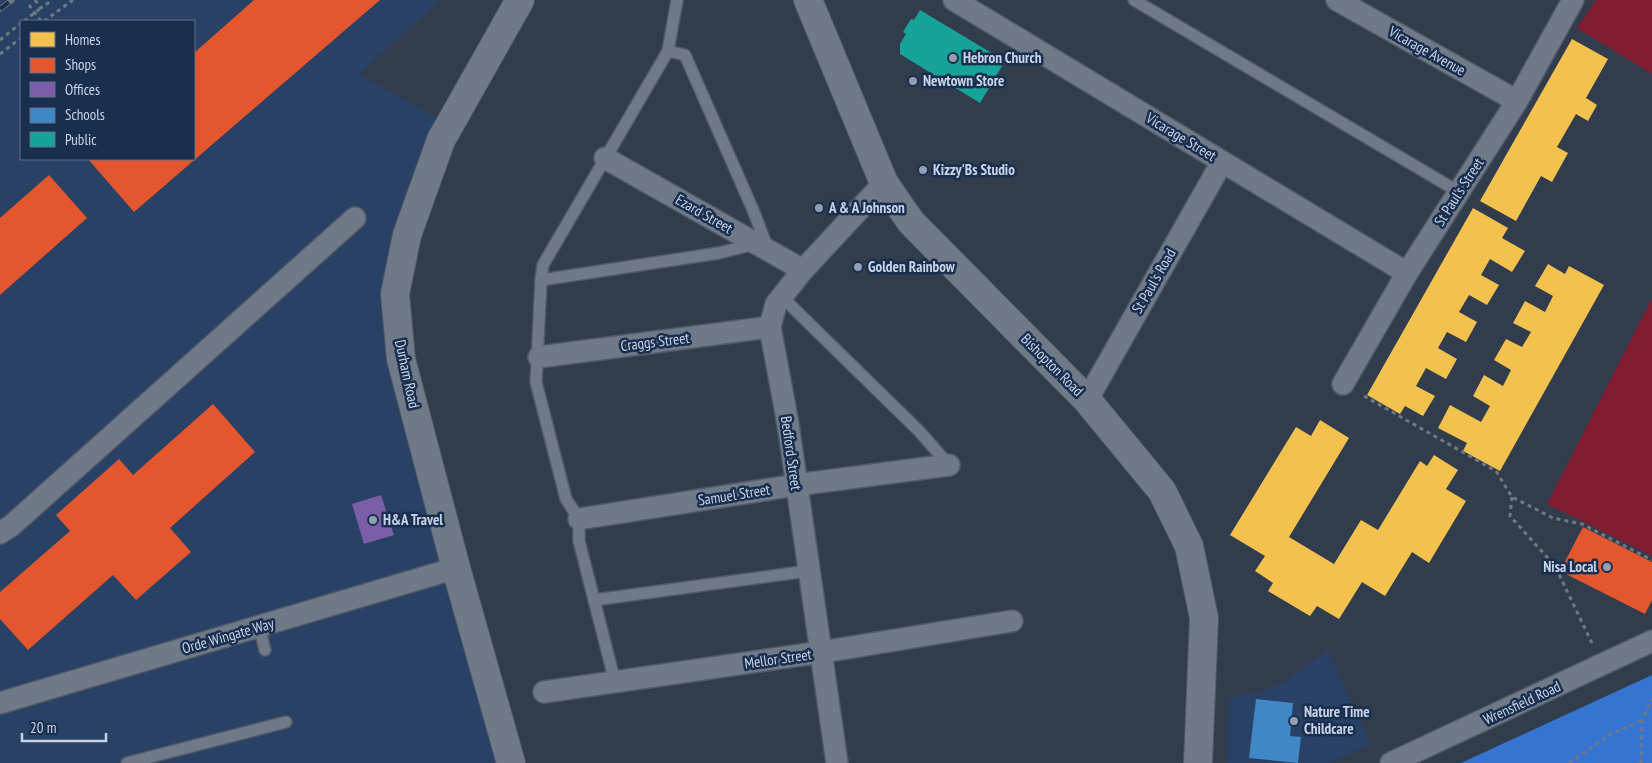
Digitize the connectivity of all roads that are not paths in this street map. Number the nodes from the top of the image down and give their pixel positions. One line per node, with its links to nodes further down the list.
1 (520, 0): 28 (street, Durham Road)
2 (677, 0): 8 (lane)
3 (808, 0): 12 (street, Bishopton Road)
4 (954, 0): 11 (street, Vicarage Street)
5 (1134, 0): 13 (lane)
6 (1337, 0): 9 (street, Vicarage Avenue)
7 (1573, 0): 9 (street, St Paul's Street)
8 (668, 51): 10 (lane); 15 (lane)
9 (1517, 101): 13 (street, St Paul's Street)
10 (605, 158): 15 (street, Ezard Street); 18 (lane)
11 (1222, 162): 17 (street, Vicarage Street); 23 (street, St Paul's Road)
12 (884, 183): 16 (street, Bedford Street); 23 (street, Bishopton Road)
13 (1459, 192): 17 (street, St Paul's Street)
14 (355, 218): 27 (street)
15 (763, 247): 16 (street, Ezard Street); 18 (lane)
16 (803, 270): 19 (street, Bedford Street)
17 (1407, 273): 22 (street, St Paul's Street)
18 (541, 280): 21 (lane)
19 (782, 297): 20 (street, Bedford Street); 24 (lane)
20 (770, 327): 21 (street, Craggs Street); 25 (street, Bedford Street)
21 (539, 357): 26 (lane)
22 (1343, 384)
23 (1087, 400): 43 (street, Bishopton Road)
24 (949, 465): 25 (street, Samuel Street)
25 (796, 485): 26 (street, Samuel Street); 29 (street, Bedford Street)
26 (579, 519): 30 (lane)
27 (0, 533)
28 (456, 568): 32 (street, Orde Wingate Way); 41 (street, Durham Road)
29 (808, 571): 30 (lane); 35 (street, Bedford Street)
30 (594, 600): 36 (lane)
31 (1012, 621): 35 (street, Mellor Street)
32 (259, 626): 34 (lane); 38 (street, Orde Wingate Way)
33 (1652, 641): 44 (street, Wrensfield Road)
34 (265, 650)
35 (822, 652): 36 (street, Mellor Street); 42 (street, Bedford Street)
36 (615, 682): 37 (street, Mellor Street)
37 (544, 692)
38 (0, 703)
39 (286, 722): 40 (lane)
40 (127, 763)
41 (511, 763)
42 (837, 763)
43 (1198, 763)
44 (1391, 763)

